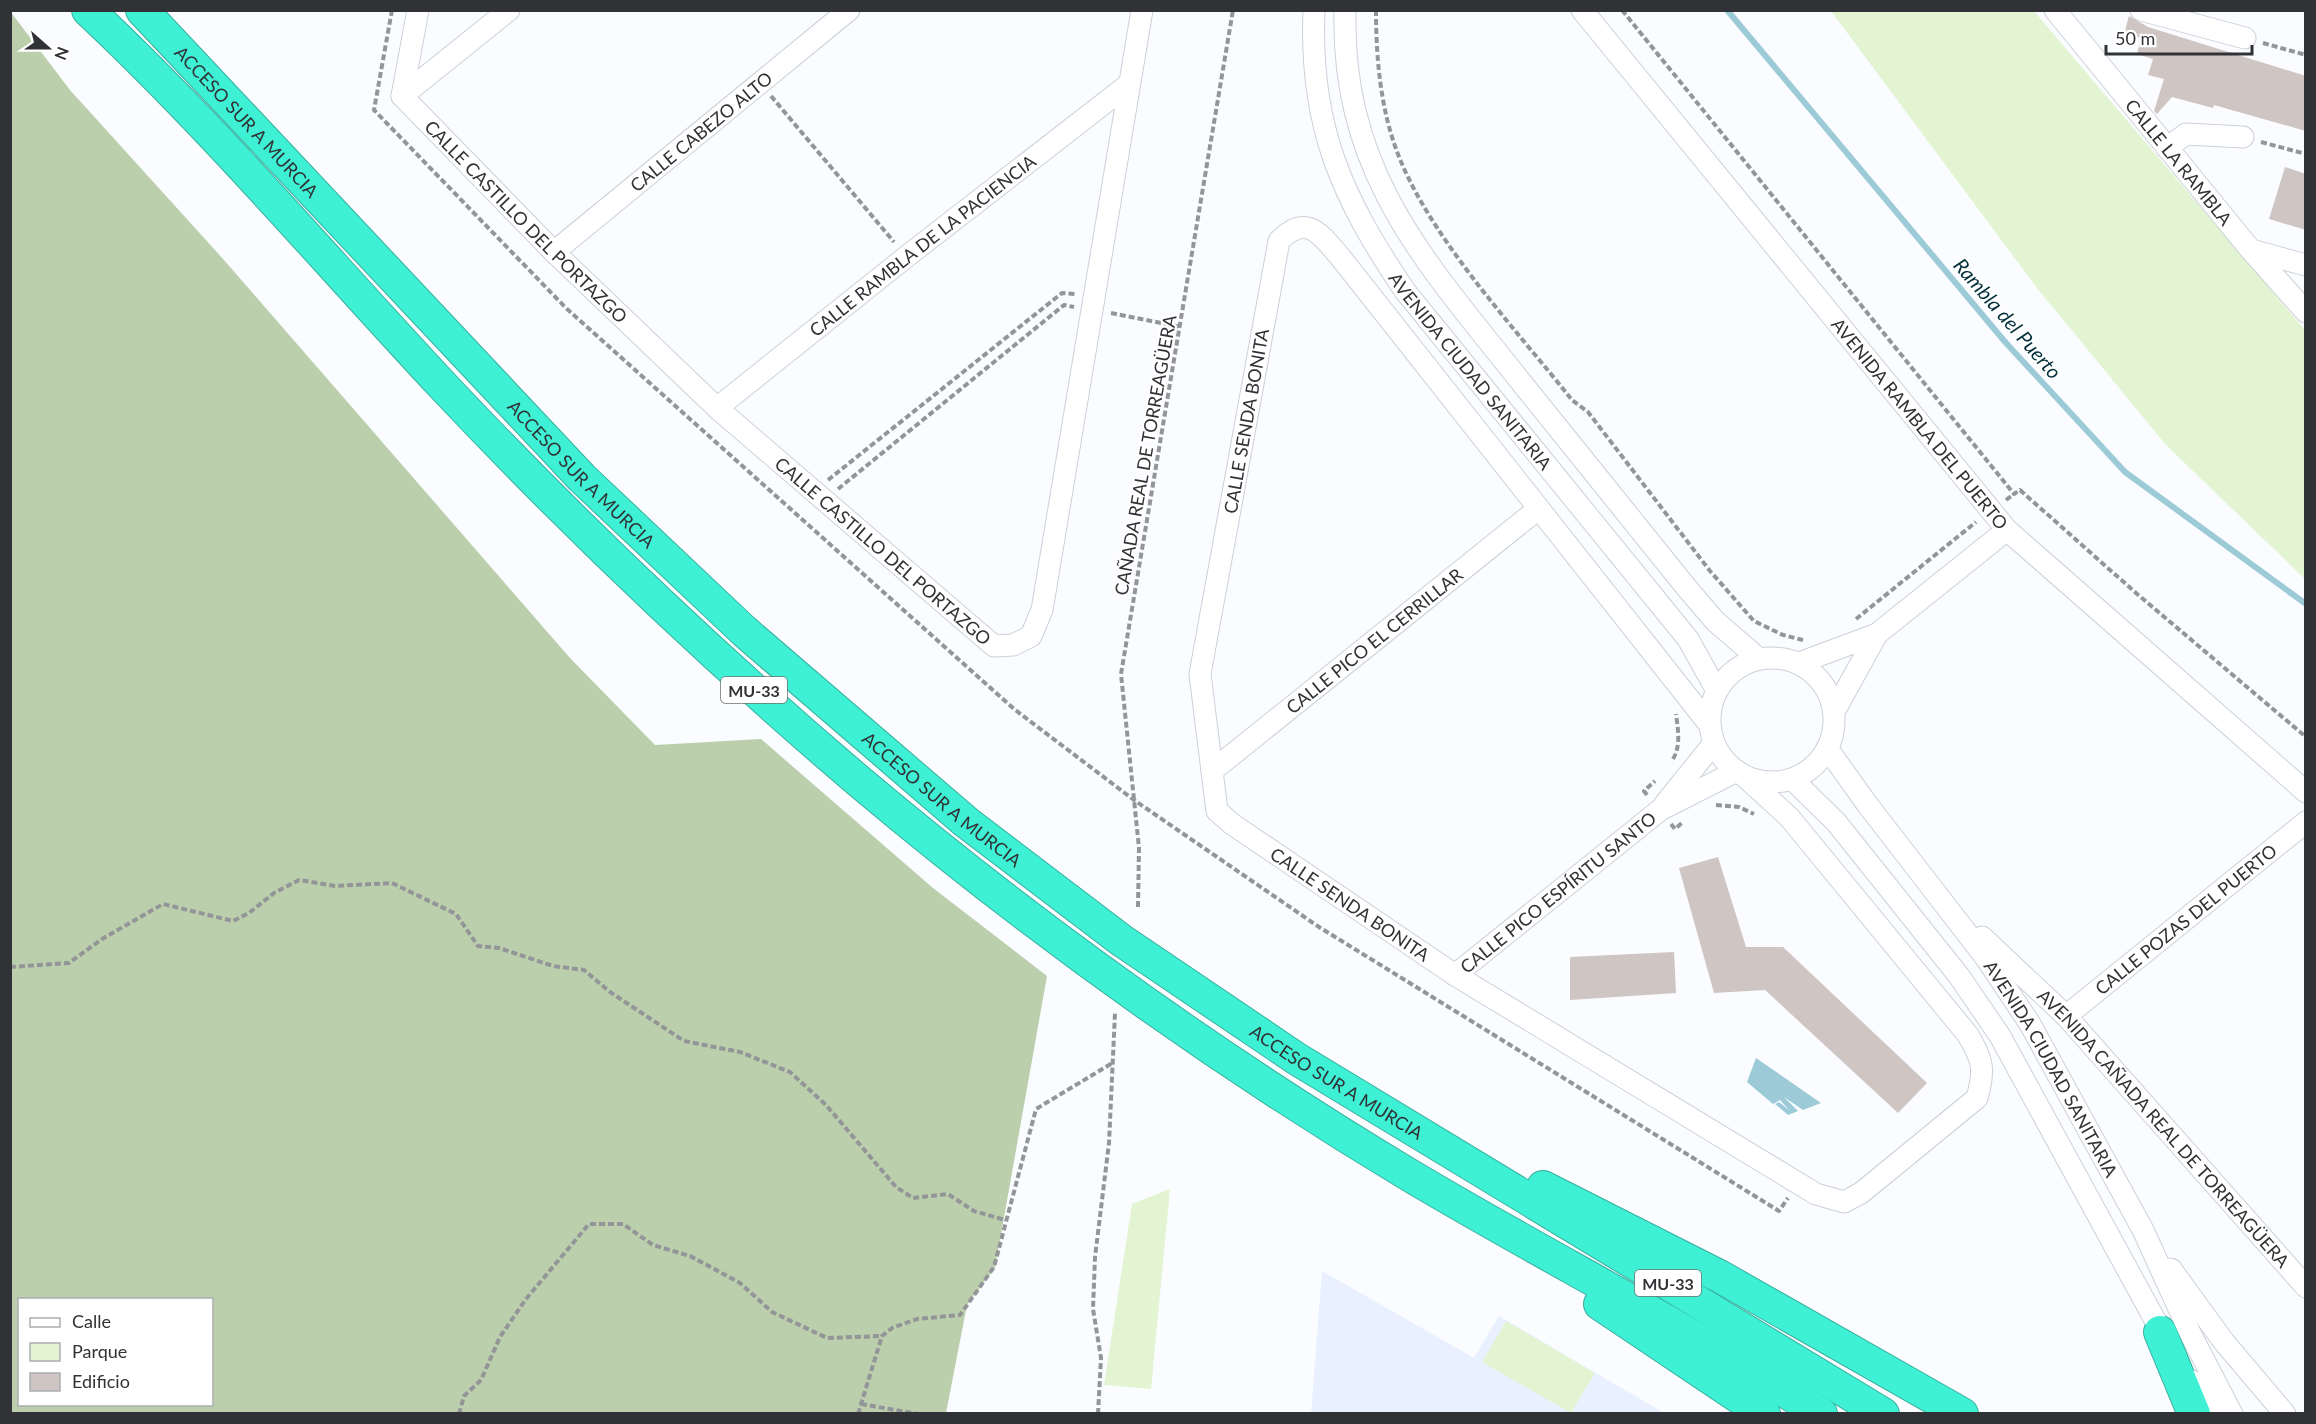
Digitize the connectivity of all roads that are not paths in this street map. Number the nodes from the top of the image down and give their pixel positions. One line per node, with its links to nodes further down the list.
1 (88, 10): 42 (highway, ACCESO SUR A MURCIA / MU-33)
2 (142, 10): 40 (highway, ACCESO SUR A MURCIA / MU-33)
3 (418, 10): 14 (street)
4 (509, 10): 14 (street)
5 (849, 10): 18 (street, CALLE CABEZO ALTO)
6 (1142, 10): 13 (street, CALLE CASTILLO DEL PORTAZGO)
7 (1314, 10): 27 (street, AVENIDA CIUDAD SANITARIA)
8 (1345, 10): 25 (street, AVENIDA CIUDAD SANITARIA)
9 (1582, 10): 23 (street, AVENIDA RAMBLA DEL PUERTO)
10 (2055, 10): 16 (street, CALLE LA RAMBLA)
11 (2141, 10): 12 (street)
12 (2245, 38)
13 (1129, 84): 21 (street, CALLE RAMBLA DE LA PACIENCIA); 21 (street, CALLE CASTILLO DEL PORTAZGO)
14 (402, 96): 18 (street, CALLE CASTILLO DEL PORTAZGO)
15 (2243, 137): 16 (street)
16 (2167, 148): 17 (street, CALLE LA RAMBLA)
17 (2250, 249): 19 (street); 20 (street, CALLE LA RAMBLA)
18 (554, 252): 21 (street, CALLE CASTILLO DEL PORTAZGO)
19 (2306, 265)
20 (2306, 312)
21 (717, 408)
22 (1538, 509): 29 (street); 31 (street, CALLE PICO EL CERRILLAR); 31 (street, CALLE SENDA BONITA)
23 (2007, 530): 24 (street); 34 (street, AVENIDA RAMBLA DEL PUERTO)
24 (1877, 634): 26 (street); 28 (street)
25 (1759, 659): 26 (street); 27 (street)
26 (1798, 663): 28 (street)
27 (1717, 691): 29 (street)
28 (1834, 712): 30 (street)
29 (1712, 733): 32 (street); 35 (street, CALLE PICO ESPÍRITU SANTO)
30 (1827, 748): 33 (street); 37 (street, AVENIDA CIUDAD SANITARIA)
31 (1212, 771): 38 (street, CALLE SENDA BONITA)
32 (1740, 774): 33 (street); 35 (street, CALLE PICO ESPÍRITU SANTO); 38 (street, CALLE SENDA BONITA)
33 (1792, 779): 44 (street, AVENIDA CIUDAD SANITARIA)
34 (2306, 792)
35 (1660, 810): 38 (street, CALLE PICO ESPÍRITU SANTO)
36 (2306, 822): 39 (street, CALLE POZAS DEL PUERTO)
37 (1940, 897): 39 (street, AVENIDA CAÑADA REAL DE TORREAGÜERA); 41 (street, AVENIDA CIUDAD SANITARIA)
38 (1455, 975)
39 (2066, 1016): 43 (street, AVENIDA CAÑADA REAL DE TORREAGÜERA)
40 (1452, 1154): 47 (highway, ACCESO SUR A MURCIA / MU-33); 48 (highway)
41 (2143, 1230): 51 (street, AVENIDA CIUDAD SANITARIA); 52 (street)
42 (1527, 1244): 45 (highway); 46 (highway, ACCESO SUR A MURCIA / MU-33)
43 (2306, 1287)
44 (2160, 1332): 49 (highway); 50 (street, AVENIDA CIUDAD SANITARIA)
45 (1764, 1413)
46 (1821, 1413)
47 (1883, 1413)
48 (1962, 1413)
49 (2194, 1413)
50 (2213, 1413)
51 (2232, 1413)
52 (2285, 1413)

